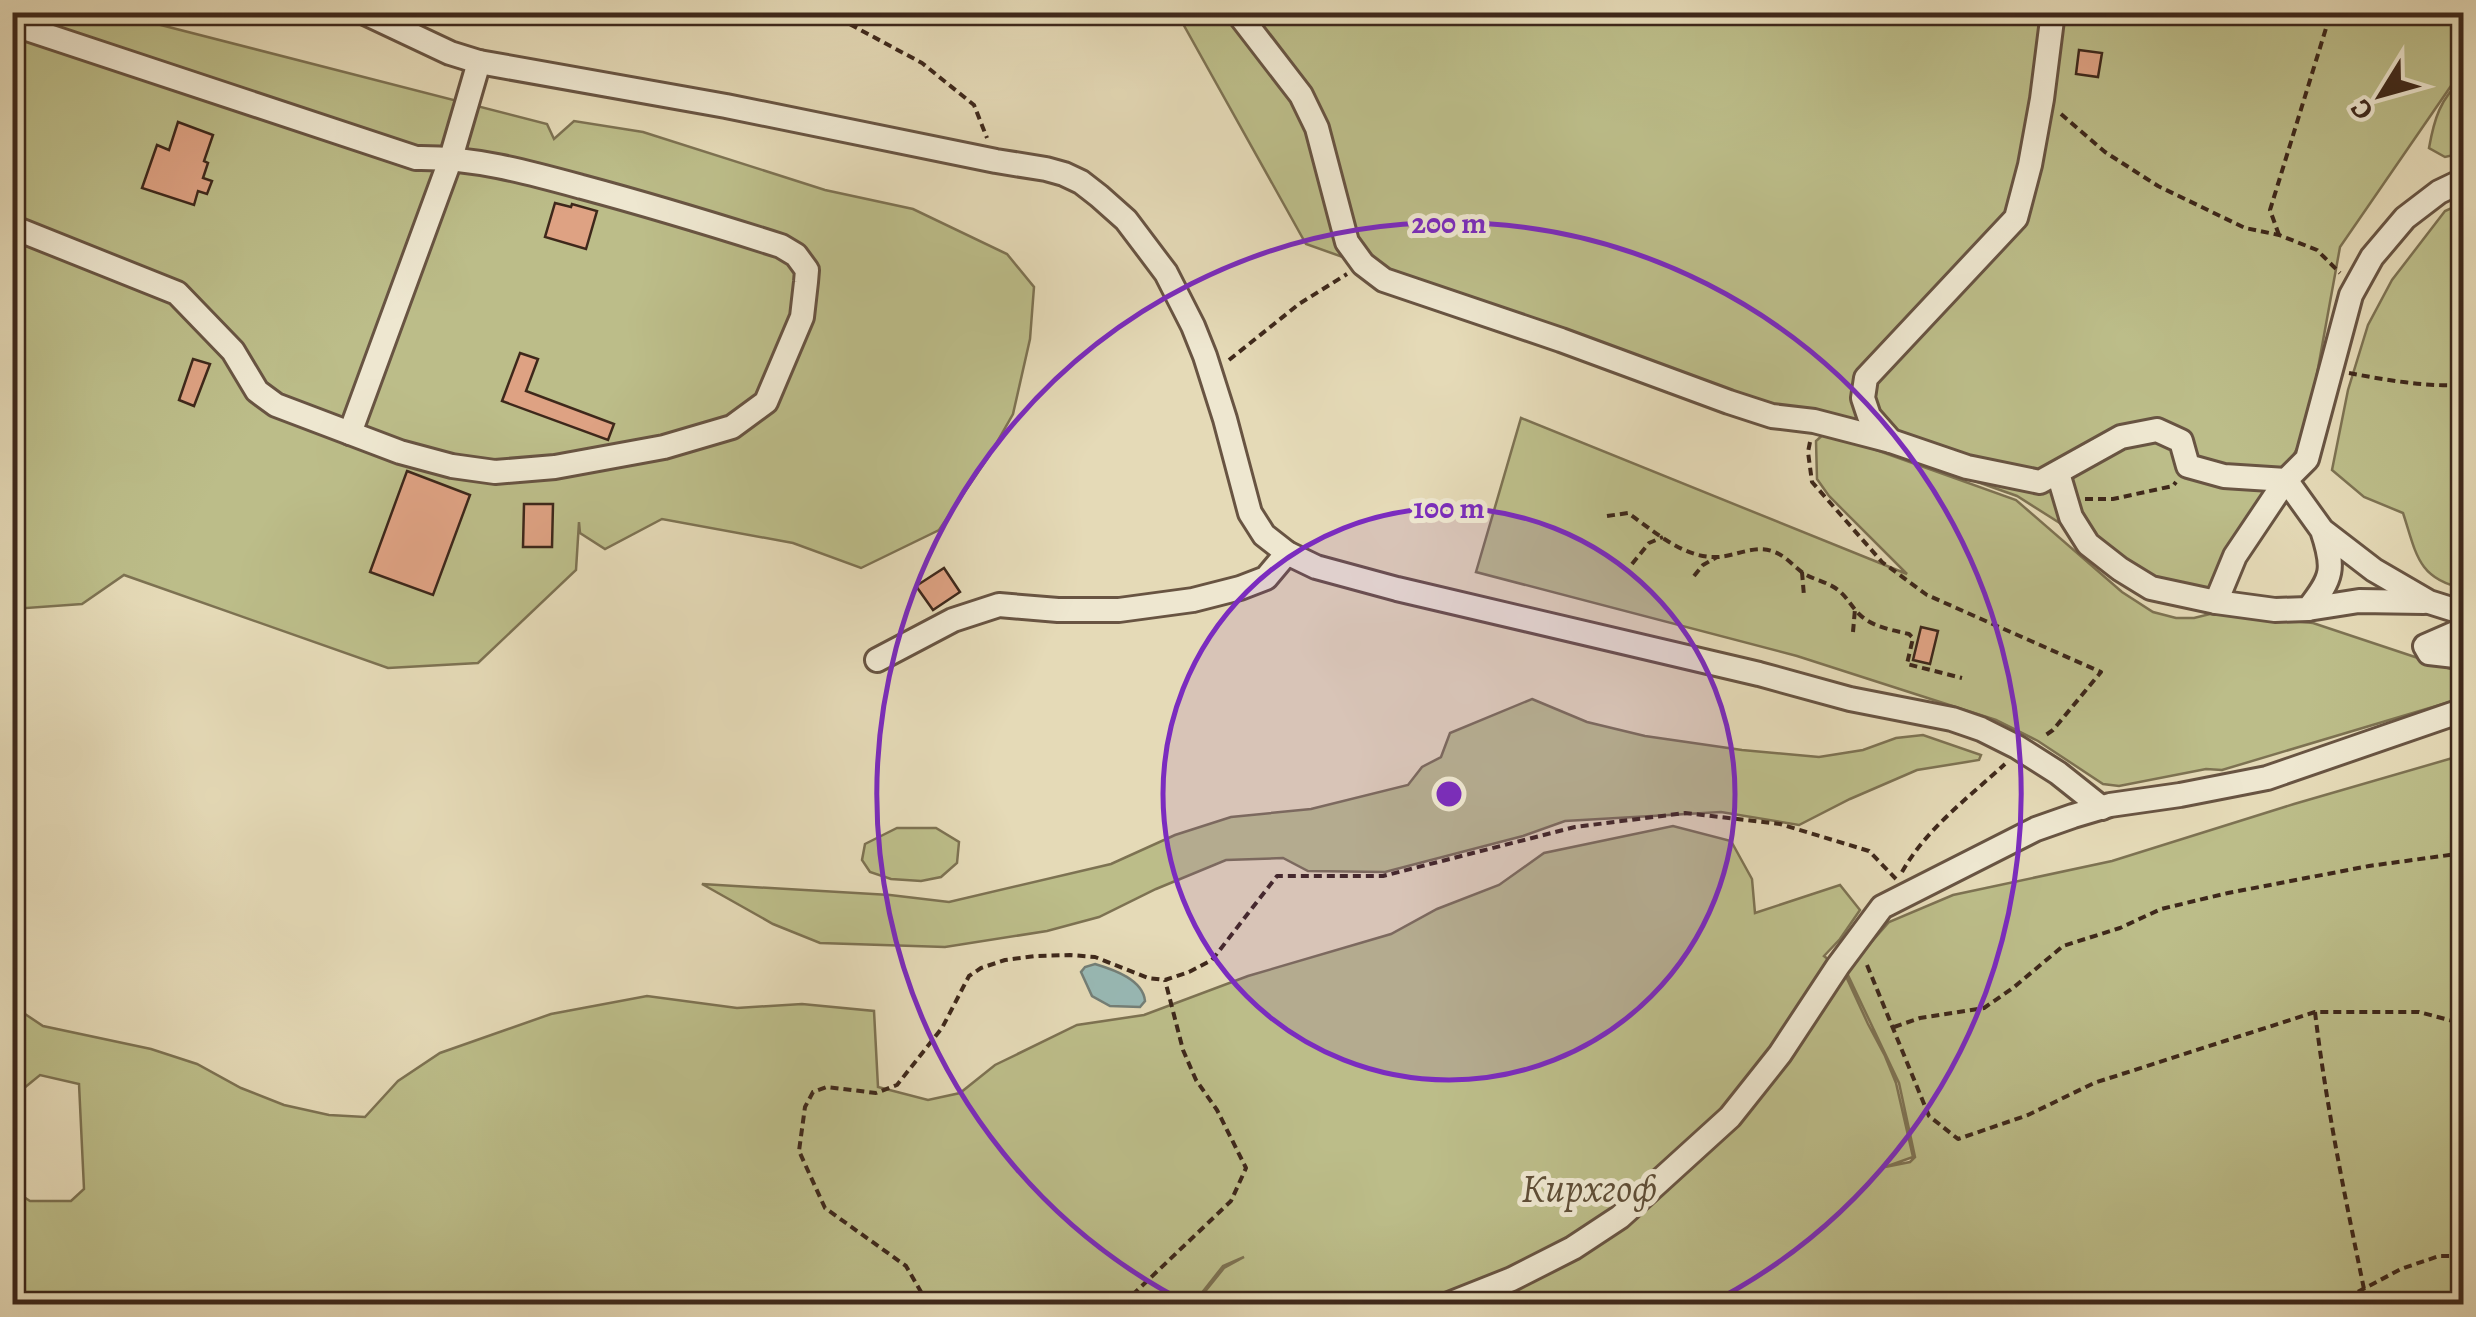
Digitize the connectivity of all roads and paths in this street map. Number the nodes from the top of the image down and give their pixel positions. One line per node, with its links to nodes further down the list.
1 (362, 12): 7 (street)
2 (827, 12): 10 (path)
3 (1238, 12): 14 (street)
4 (2052, 12): 8 (street)
5 (2331, 12): 13 (path)
6 (12, 24): 9 (street)
7 (479, 62): 9 (street); 10 (street)
8 (2042, 98): 13 (path); 21 (street)
9 (451, 158): 20 (street); 20 (street)
10 (996, 161): 17 (street)
11 (2464, 180): 15 (street)
12 (12, 227): 20 (street)
13 (2279, 236): 15 (path)
14 (1363, 264): 17 (path); 19 (street)
15 (2351, 295): 16 (street)
16 (2332, 370): 18 (path); 24 (street)
17 (1210, 376): 28 (street)
18 (2464, 385)
19 (1814, 421): 21 (street); 45 (path)
20 (350, 433)
21 (1891, 441): 23 (street)
22 (2188, 466): 23 (path); 23 (street); 24 (street)
23 (2059, 478): 34 (street)
24 (2286, 480): 26 (street); 34 (street)
25 (1607, 516): 27 (path)
26 (2322, 530): 35 (street); 37 (street)
27 (1663, 537): 29 (path); 30 (path)
28 (1287, 554): 42 (street); 45 (street)
29 (1716, 557): 31 (path); 32 (path)
30 (1632, 564)
31 (1802, 572): 33 (path); 36 (path)
32 (1694, 576)
33 (1804, 596)
34 (2216, 602): 37 (street)
35 (2429, 602): 37 (street); 38 (street)
36 (1855, 609): 40 (path); 43 (path)
37 (2308, 610)
38 (2464, 613)
39 (2464, 629): 41 (street)
40 (1853, 632)
41 (2464, 656)
42 (877, 660)
43 (1962, 678)
44 (2464, 710): 46 (street)
45 (2030, 745): 46 (street); 49 (path)
46 (2102, 808): 48 (street)
47 (2464, 853): 54 (path)
48 (1910, 893): 49 (street); 51 (path)
49 (1882, 907): 50 (street)
50 (1856, 941): 54 (path); 59 (street)
51 (1165, 980): 57 (path); 58 (path)
52 (2315, 1012): 53 (path); 54 (path); 56 (path)
53 (2464, 1024)
54 (1892, 1028)
55 (2464, 1256): 56 (path)
56 (2364, 1289): 60 (path); 61 (path)
57 (928, 1304)
58 (1123, 1304)
59 (1448, 1304)
60 (2335, 1304)
61 (2372, 1304)

